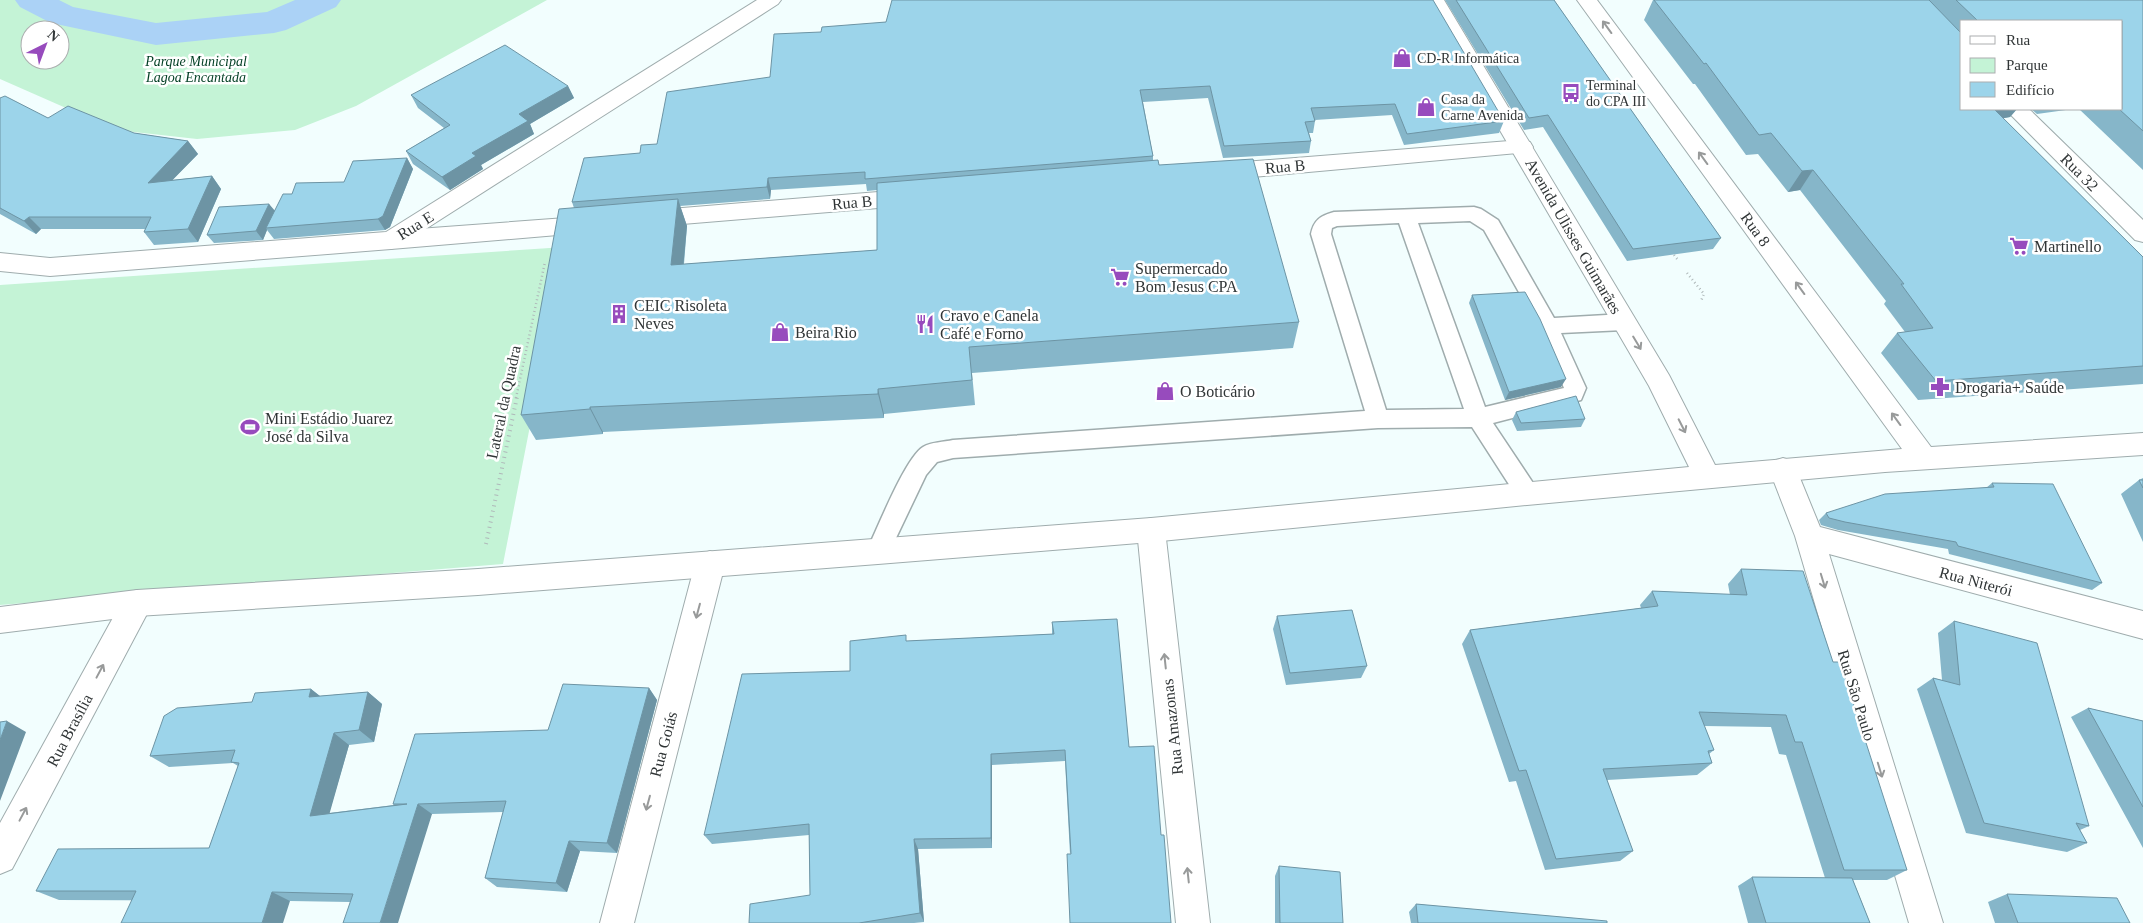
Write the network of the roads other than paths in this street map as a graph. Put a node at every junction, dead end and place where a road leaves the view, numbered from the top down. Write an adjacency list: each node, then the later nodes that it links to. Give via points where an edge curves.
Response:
1 (770, 0): 2 (street); 11 (street, Rua E)
2 (782, 0)
3 (1434, 0): 6 (street, Avenida Ulisses Guimarães)
4 (1587, 0): 18 (street, Rua 8, one-way to 4)
5 (2017, 110): 10 (street, Rua 32)
6 (1522, 147): 7 (street, Rua B); 13 (street, Avenida Ulisses Guimarães)
7 (1195, 174)
8 (938, 195): 11 (street, Rua B)
9 (1406, 216): 14 (lane, via 1474,214 1491,225); 15 (lane); 16 (lane, via 1334,219 1323,224 1321,234)
10 (2143, 234)
11 (392, 240): 12 (street, Rua E, via 50,267)
12 (0, 262)
13 (1624, 322): 14 (lane); 20 (street, Avenida Ulisses Guimarães, one-way to 20, via 1660,382)
14 (1548, 326): 15 (lane, via 1575,388 1573,394)
15 (1478, 418): 16 (lane); 21 (lane)
16 (1378, 419): 24 (lane, via 954,449 930,454 917,469)
17 (2143, 444): 18 (street)
18 (1925, 459): 19 (street)
19 (1783, 470): 20 (street); 23 (street, Rua São Paulo)
20 (1707, 476): 21 (street)
21 (1527, 493): 22 (street)
22 (1151, 530): 24 (street); 31 (street, Rua Amazonas, one-way to 22)
23 (1809, 536): 28 (street, Rua Niterói); 32 (street, Rua São Paulo, one-way to 32)
24 (878, 552): 25 (street)
25 (710, 564): 26 (street); 30 (street, Rua Goiás, one-way to 30)
26 (137, 603): 27 (street); 29 (street, Rua Brasília, one-way to 26)
27 (0, 620)
28 (2143, 625)
29 (0, 857)
30 (617, 923)
31 (1193, 923)
32 (1926, 923)

